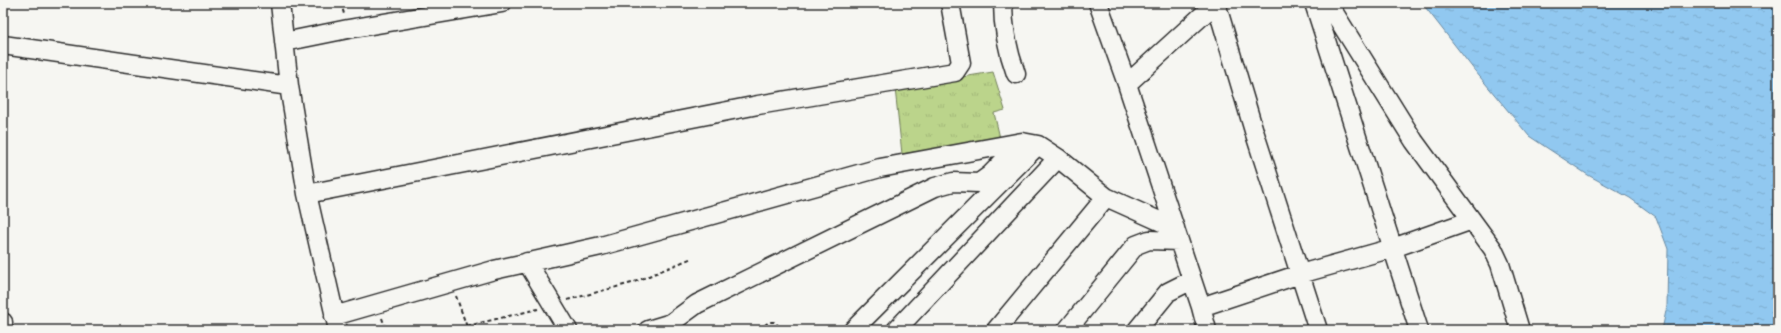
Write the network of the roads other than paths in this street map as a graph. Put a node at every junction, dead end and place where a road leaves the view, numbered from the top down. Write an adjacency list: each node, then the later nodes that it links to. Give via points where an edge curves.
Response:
1 (280, 3): 9 (street)
2 (502, 3): 9 (street)
3 (950, 3): 16 (street, via 961,63 955,72 758,105)
4 (1003, 3): 11 (street, via 1009,52)
5 (1098, 3): 12 (street)
6 (1216, 3): 12 (street); 22 (street)
7 (1314, 3): 20 (street)
8 (1328, 3): 18 (street, via 1414,141)
9 (284, 42): 13 (street)
10 (3, 45): 13 (street)
11 (1016, 74)
12 (1128, 84): 19 (street)
13 (289, 86): 16 (street)
14 (1030, 144): 15 (street); 21 (street, via 880,168 602,246); 29 (street, via 979,183 953,182 935,187 697,304 671,323); 30 (street)
15 (1058, 158): 17 (street); 31 (street)
16 (307, 194): 26 (street)
17 (1106, 197): 19 (street); 32 (street)
18 (1472, 220): 20 (street); 39 (street, via 1493,249 1500,264)
19 (1177, 235): 23 (street); 33 (street, via 1136,244)
20 (1393, 248): 22 (street); 38 (street)
21 (527, 262): 26 (street, via 451,282); 28 (street)
22 (1300, 274): 24 (street); 37 (street)
23 (1194, 285): 24 (street); 34 (street, via 1168,292); 35 (street, via 1175,298)
24 (1201, 307): 36 (street)
25 (3, 322): 27 (street)
26 (336, 323)
27 (3, 330)
28 (568, 330)
29 (648, 330)
30 (853, 330)
31 (896, 330)
32 (996, 330)
33 (1067, 330)
34 (1137, 330)
35 (1150, 330)
36 (1207, 330)
37 (1318, 330)
38 (1419, 330)
39 (1520, 330)

